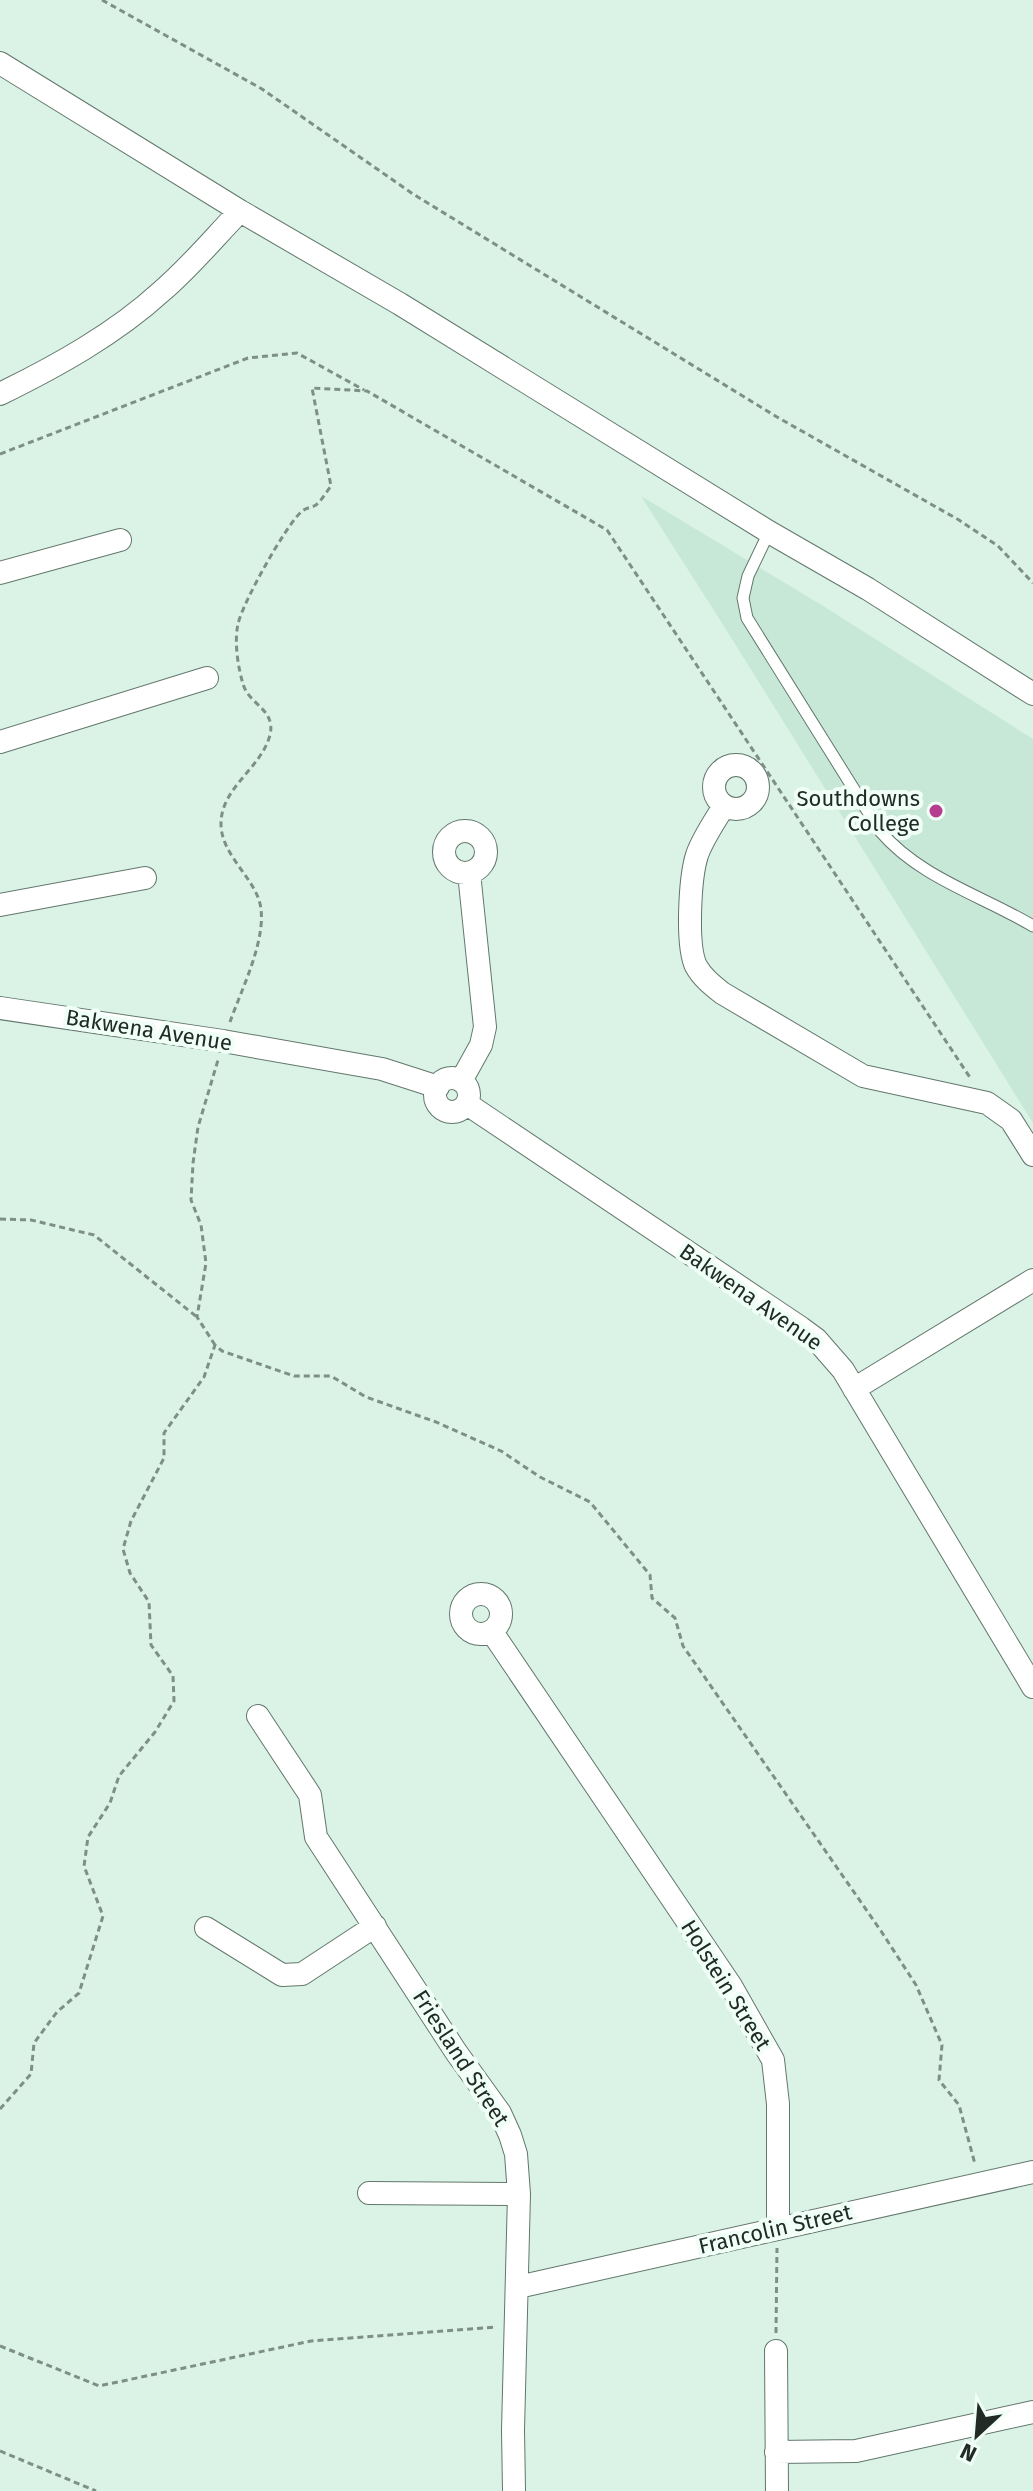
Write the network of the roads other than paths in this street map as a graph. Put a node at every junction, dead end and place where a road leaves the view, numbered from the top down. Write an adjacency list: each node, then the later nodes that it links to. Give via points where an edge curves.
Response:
1 (0, 63): 2 (street)
2 (240, 211): 3 (street, via 162,291 105,335); 4 (street)
3 (0, 394)
4 (769, 532): 8 (street); 14 (lane, via 748,576 743,598 747,618 872,821 914,863)
5 (120, 540): 6 (street)
6 (0, 573)
7 (207, 678): 9 (street)
8 (1033, 694)
9 (0, 742)
10 (724, 806): 19 (street, via 694,870 690,939 704,978 863,1076 987,1103 1011,1120)
11 (469, 873): 16 (street, via 485,1027)
12 (145, 878): 13 (street)
13 (0, 905)
14 (1033, 926)
15 (0, 1008): 17 (street, Bakwena Avenue, via 382,1069)
16 (461, 1081): 17 (street, via 449,1079); 18 (street, via 468,1091)
17 (438, 1087): 18 (street, via 442,1109 458,1111)
18 (467, 1104): 21 (street, Bakwena Avenue, via 801,1328 828,1352)
19 (1033, 1155)
20 (1033, 1280): 21 (street)
21 (854, 1389): 23 (street, Bakwena Avenue)
22 (492, 1632): 30 (street, Holstein Street, via 731,1986 773,2060)
23 (1033, 1687)
24 (258, 1716): 25 (street, Friesland Street, via 310,1795 316,1837)
25 (375, 1926): 26 (street, via 302,1974 287,1976); 29 (street, Friesland Street, via 500,2113 516,2154)
26 (206, 1928)
27 (1033, 2172): 30 (street, Francolin Street)
28 (369, 2193): 29 (street)
29 (519, 2194): 31 (street, Friesland Street)
30 (778, 2228): 31 (street, Francolin Street)
31 (518, 2287): 35 (street, Friesland Street)
32 (776, 2351): 34 (street)
33 (1033, 2412): 34 (street, via 856,2451)
34 (776, 2452): 36 (street)
35 (514, 2491)
36 (777, 2491)

